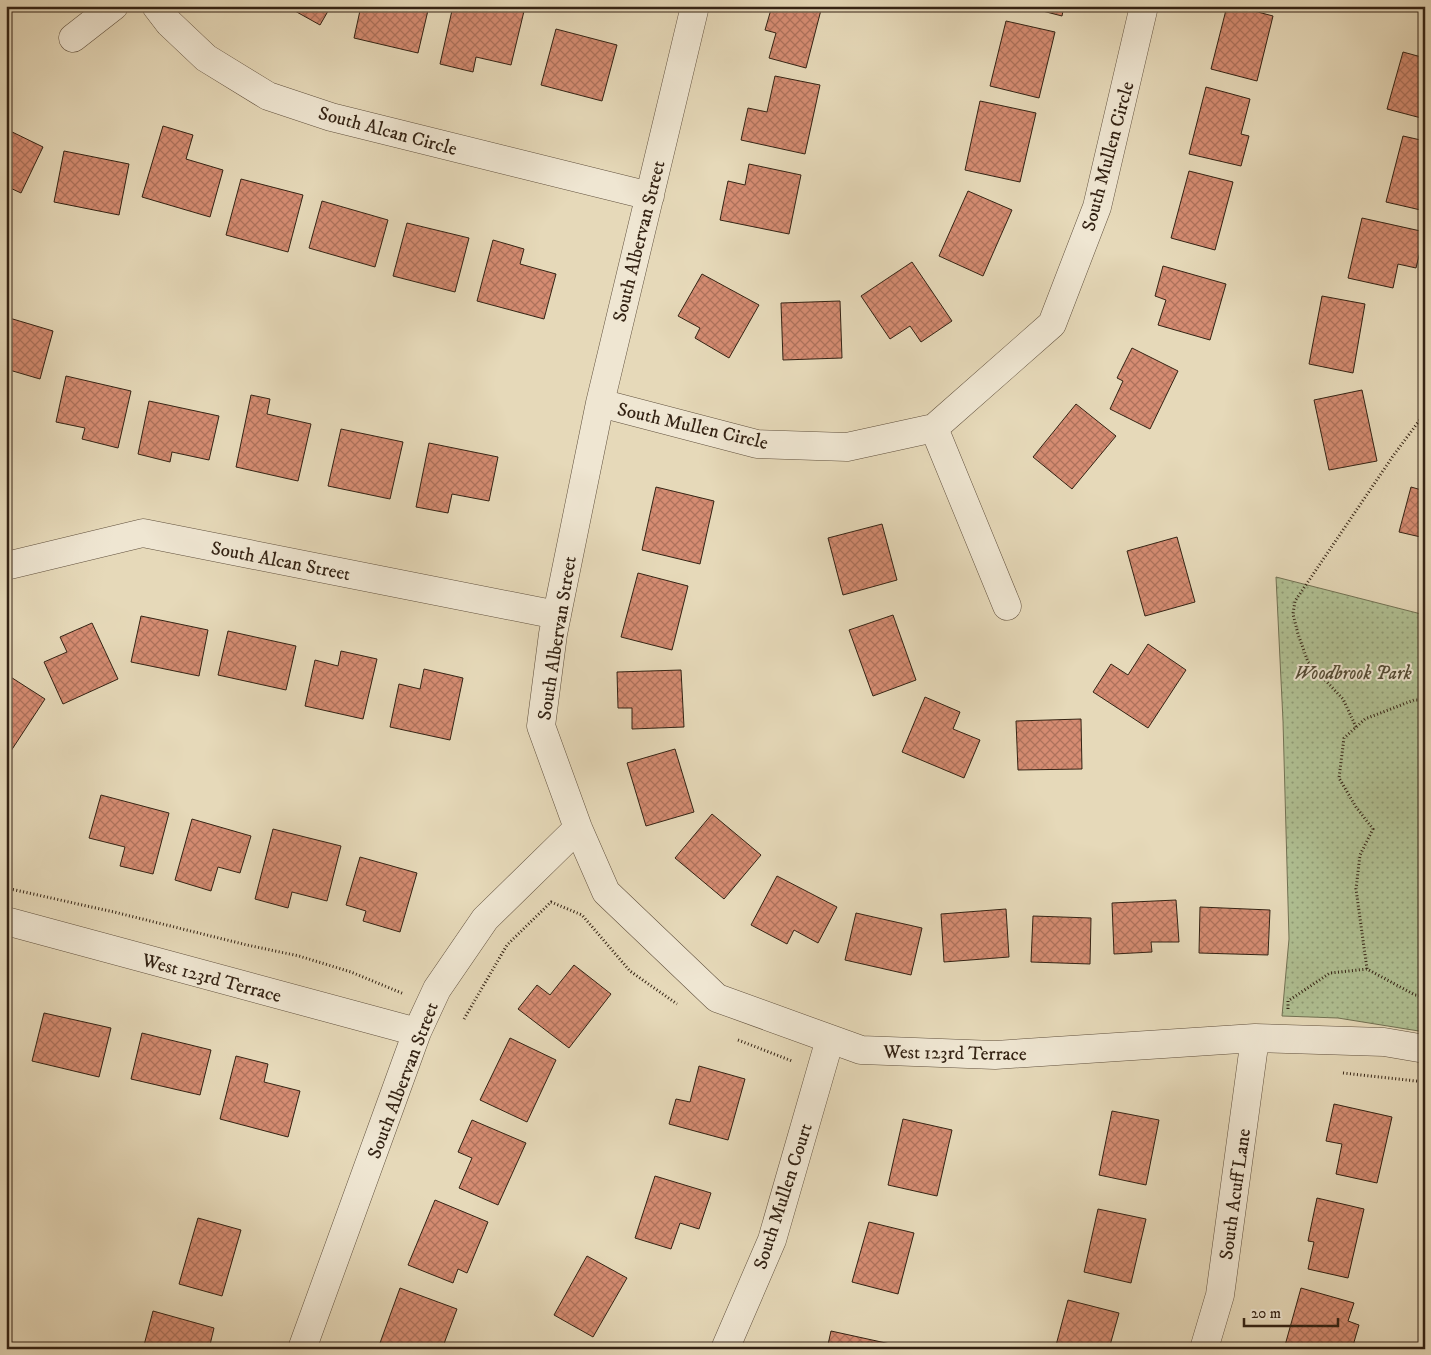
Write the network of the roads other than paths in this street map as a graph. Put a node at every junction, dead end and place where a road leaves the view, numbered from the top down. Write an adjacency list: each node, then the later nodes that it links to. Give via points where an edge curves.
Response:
1 (114, 6): 5 (street)
2 (156, 6): 6 (street, South Alcan Circle, via 206,58 268,96 331,117)
3 (695, 6): 6 (street, South Albervan Street)
4 (1144, 6): 8 (street, South Mullen Circle, via 1097,207 1052,324)
5 (74, 38)
6 (650, 196): 7 (street, South Albervan Street)
7 (600, 402): 8 (street, South Mullen Circle, via 758,444 847,447); 11 (street, South Albervan Street)
8 (934, 428): 10 (street)
9 (6, 566): 11 (street, South Alcan Street, via 143,533)
10 (1007, 606)
11 (557, 615): 12 (street, South Albervan Street, via 541,726)
12 (578, 828): 14 (street, South Albervan Street, via 485,920 437,989); 16 (street, West 123rd Terrace, via 606,892 717,998)
13 (6, 921): 14 (street, West 123rd Terrace)
14 (417, 1032): 18 (street, South Albervan Street)
15 (1255, 1038): 16 (street, West 123rd Terrace, via 995,1055 861,1050); 17 (street, West 123rd Terrace, via 1384,1042); 20 (street, South Acuff Lane, via 1220,1295)
16 (830, 1039): 19 (street, South Mullen Court, via 772,1240)
17 (1425, 1049)
18 (302, 1349)
19 (725, 1349)
20 (1204, 1349)

